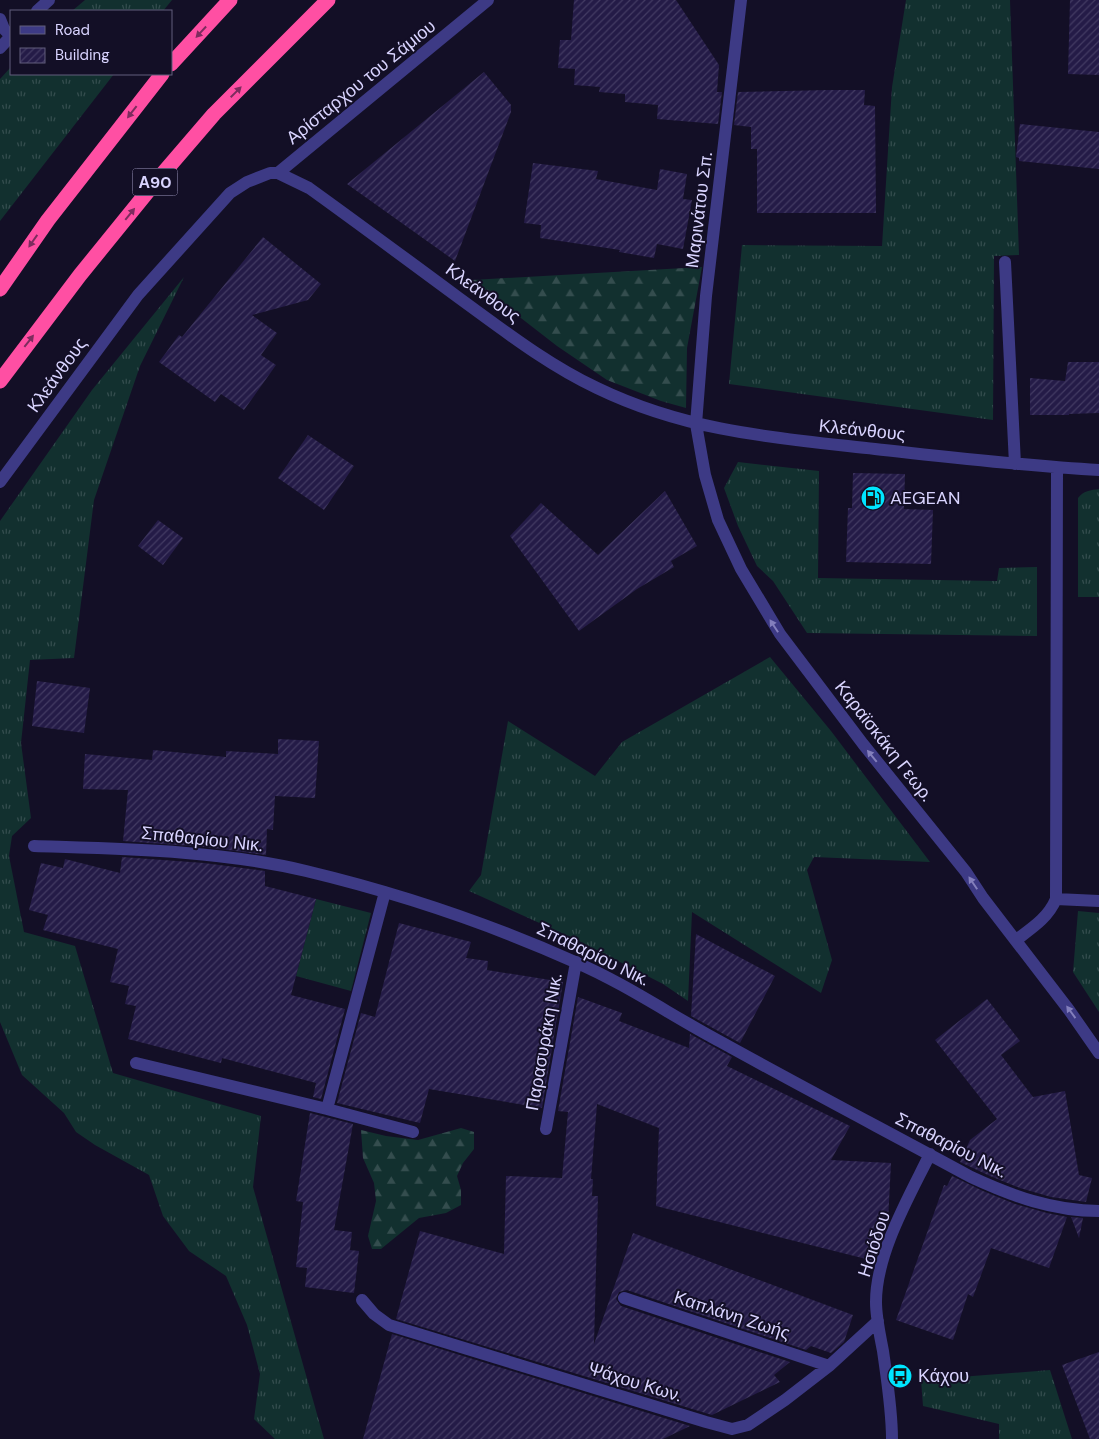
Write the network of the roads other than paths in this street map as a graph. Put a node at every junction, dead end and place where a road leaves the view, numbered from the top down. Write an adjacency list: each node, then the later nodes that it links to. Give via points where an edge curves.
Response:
1 (49, 0): 6 (street)
2 (230, 0): 11 (highway, one-way to 11)
3 (328, 0): 16 (highway, Α90, one-way to 3, via 80,275 214,114)
4 (488, 0): 13 (street, Αρίσταρχου του Σάμιου)
5 (741, 0): 17 (street, Μαρινάτου Σπ., via 706,296)
6 (38, 10)
7 (0, 19): 8 (street)
8 (10, 35)
9 (10, 37): 10 (street)
10 (0, 48)
11 (172, 63)
12 (161, 75): 15 (highway, one-way to 15, via 48,220)
13 (278, 173): 17 (street, Κλεάνθους, via 309,188 556,365 632,404); 21 (street, Κλεάνθους, via 261,175 230,193 138,294)
14 (1006, 262): 18 (street)
15 (0, 289)
16 (0, 381)
17 (696, 424): 18 (street, Κλεάνθους, via 789,440); 26 (street, Καραϊσκάκη Γεωρ., one-way to 17, via 768,617 718,520 705,475)
18 (1015, 464): 19 (street, Κλεάνθους)
19 (1056, 468): 20 (street, Κλεάνθους); 24 (street)
20 (1099, 470)
21 (0, 482)
22 (34, 846): 23 (street, Σπαθαρίου Νικ., via 227,857 304,871)
23 (385, 892): 27 (street, Σπαθαρίου Νικ., via 438,908); 30 (street)
24 (1056, 899): 25 (street); 26 (street, via 1052,910)
25 (1099, 901)
26 (1016, 940): 28 (street, Καραϊσκάκη Γεωρ., one-way to 26)
27 (576, 962): 31 (street, Παρασυράκη Νικ.); 33 (street, Σπαθαρίου Νικ.)
28 (1099, 1052)
29 (136, 1063): 30 (street)
30 (327, 1110): 32 (street)
31 (546, 1129)
32 (413, 1132)
33 (930, 1154): 34 (street, Σπαθαρίου Νικ., via 978,1180 1028,1201 1052,1207); 37 (street, Ησιόδου, via 888,1246 877,1288)
34 (1099, 1211)
35 (624, 1298): 38 (street, Καπλάνη Ζωής)
36 (362, 1300): 39 (street, Ψάχου Κων., via 389,1325)
37 (878, 1321): 38 (street, Ψάχου Κων.); 40 (street, Ησιόδου, via 888,1383)
38 (829, 1366): 39 (street, Ψάχου Κων.)
39 (743, 1433)
40 (892, 1439)

